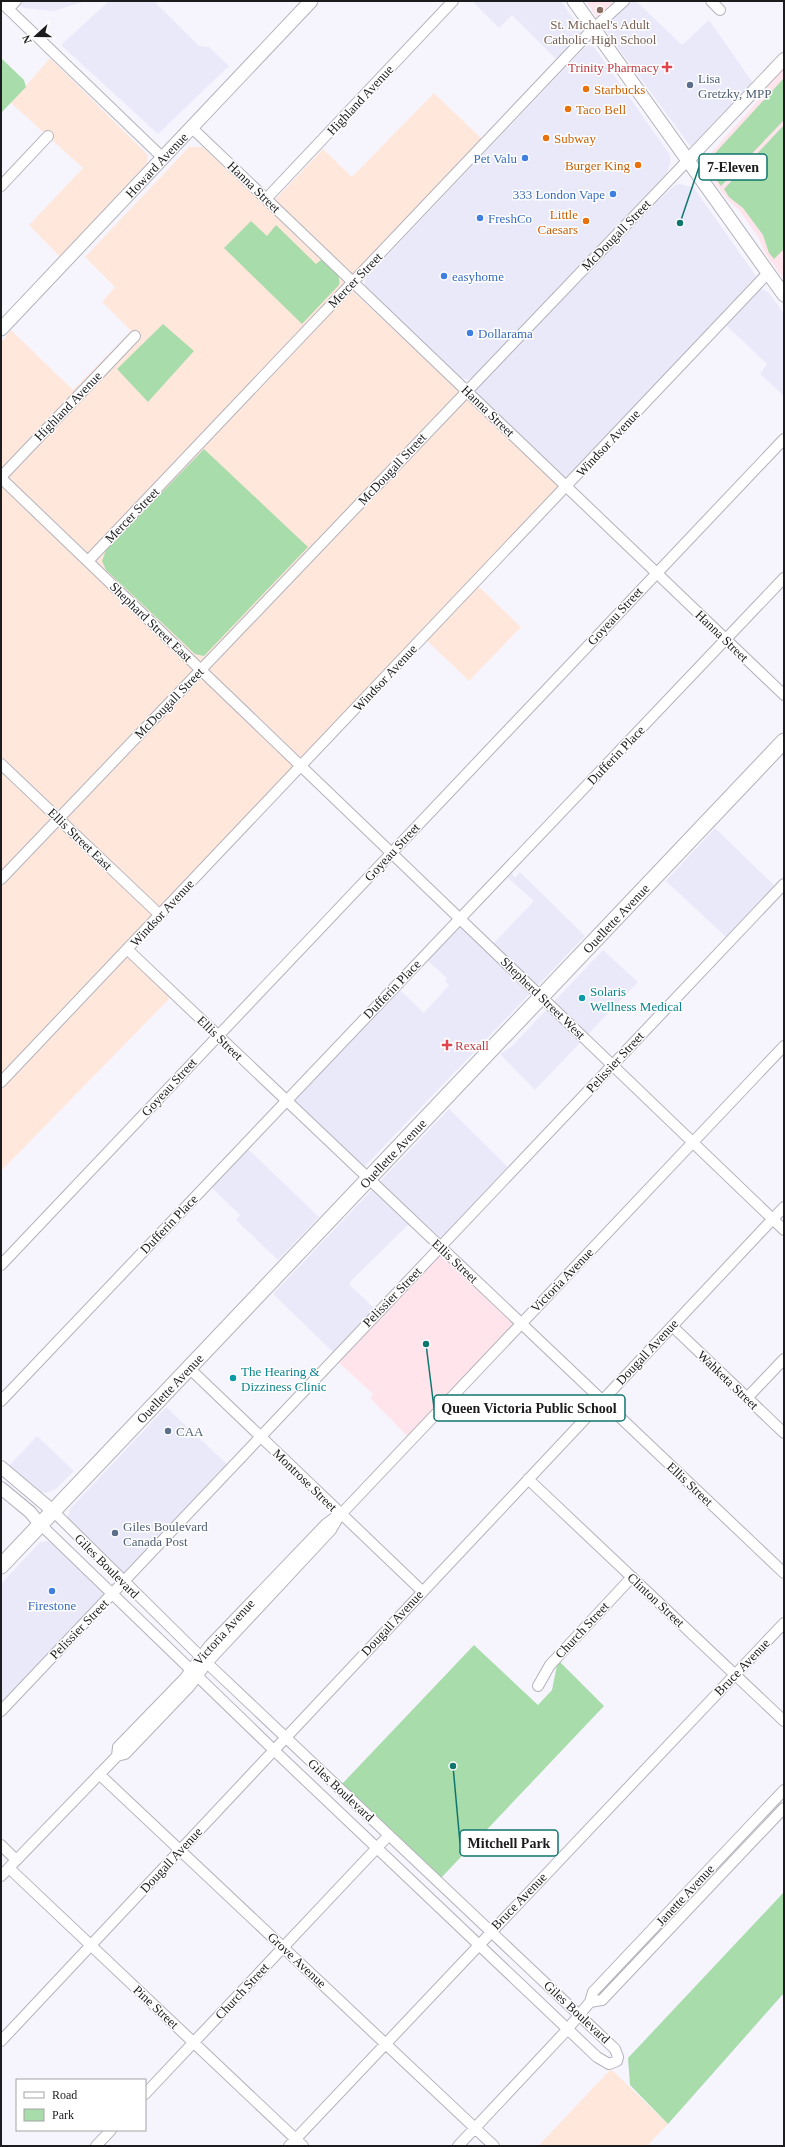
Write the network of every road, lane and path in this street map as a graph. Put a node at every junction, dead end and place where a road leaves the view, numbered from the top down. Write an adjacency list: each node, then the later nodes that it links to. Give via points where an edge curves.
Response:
1 (16, 1): 8 (street)
2 (312, 1): 12 (main road, Howard Avenue)
3 (453, 1): 17 (street, Highland Avenue)
4 (574, 1): 10 (main road)
5 (624, 1): 10 (street, Mercer Street)
6 (710, 1): 9 (street)
7 (1, 2): 8 (street)
8 (8, 9): 14 (street)
9 (720, 10)
10 (593, 29): 15 (main road); 19 (street, Mercer Street)
11 (784, 59): 15 (street, McDougall Street)
12 (192, 128): 14 (main road, Howard Avenue); 17 (street, Hanna Street)
13 (48, 136): 16 (street)
14 (163, 158): 21 (main road, Howard Avenue)
15 (688, 160): 18 (main road); 23 (street, McDougall Street)
16 (1, 186)
17 (266, 199): 19 (street, Hanna Street)
18 (768, 273): 20 (main road); 26 (street, Windsor Avenue)
19 (353, 282): 23 (street, Hanna Street); 27 (street, Mercer Street)
20 (784, 295)
21 (1, 329)
22 (136, 336): 25 (street, Highland Avenue)
23 (466, 391): 26 (street, Hanna Street); 31 (street, McDougall Street)
24 (784, 439): 28 (street, Goyeau Street)
25 (1, 478): 27 (street, Shephard Street East)
26 (566, 486): 28 (street, Hanna Street); 35 (street, Windsor Avenue)
27 (88, 561): 31 (street, Shephard Street East)
28 (656, 573): 30 (street, Hanna Street); 37 (street, Goyeau Street)
29 (784, 578): 30 (street, Dufferin Place)
30 (726, 639): 32 (street, Hanna Street); 41 (street, Dufferin Place)
31 (201, 670): 35 (street, Shephard Street East); 36 (street, McDougall Street)
32 (784, 695)
33 (784, 741): 43 (main road, Ouellette Avenue)
34 (1, 764): 36 (street, Ellis Street East)
35 (302, 765): 37 (street, Shepherd Street West); 40 (street, Windsor Avenue)
36 (59, 819): 38 (street, McDougall Street); 40 (street, Ellis Street East)
37 (392, 852): 41 (street, Shepherd Street West); 44 (street, Goyeau Street)
38 (1, 879)
39 (784, 884): 46 (street, Pelissier Street)
40 (160, 915): 42 (street, Windsor Avenue)
41 (460, 918): 43 (street, Shepherd Street West); 48 (street, Dufferin Place)
42 (127, 949): 44 (street, Ellis Street); 47 (street, Windsor Avenue)
43 (542, 997): 46 (street, Shepherd Street West); 50 (main road, Ouellette Avenue)
44 (218, 1036): 48 (street, Ellis Street); 55 (street, Goyeau Street)
45 (784, 1046): 49 (street, Victoria Avenue)
46 (613, 1065): 49 (street, Shepherd Street West); 54 (street, Pelissier Street)
47 (1, 1082)
48 (286, 1101): 50 (street, Ellis Street); 62 (street, Dufferin Place)
49 (692, 1142): 52 (street, Shepherd Street West); 56 (street, Victoria Avenue)
50 (368, 1179): 54 (street, Ellis Street); 59 (main road, Ouellette Avenue)
51 (784, 1207): 52 (street, Dougall Avenue)
52 (773, 1219): 53 (street, Shepherd Street West); 57 (street, Dougall Avenue)
53 (784, 1230)
54 (440, 1247): 56 (street, Ellis Street); 64 (street, Pelissier Street)
55 (1, 1265)
56 (521, 1324): 61 (street, Ellis Street); 69 (street, Victoria Avenue)
57 (672, 1326): 60 (street, Wahketa Street); 61 (street, Dougall Avenue)
58 (784, 1359): 60 (street)
59 (189, 1368): 64 (street, Montrose Street); 68 (main road, Ouellette Avenue)
60 (747, 1398): 63 (street, Wahketa Street)
61 (602, 1400): 66 (street, Dougall Avenue); 72 (street, Ellis Street)
62 (1, 1401)
63 (784, 1433)
64 (260, 1437): 69 (street, Montrose Street); 74 (street, Pelissier Street)
65 (1, 1467): 68 (street, Giles Boulevard)
66 (528, 1479): 73 (street, Clinton Street); 75 (street, Dougall Avenue)
67 (1, 1488): 70 (street, Giles Boulevard, via 30,1512)
68 (52, 1511): 70 (main road, Ouellette Avenue); 74 (street, Giles Boulevard)
69 (340, 1514): 75 (street, Montrose Street); 78 (street, Victoria Avenue, via 331,1530)
70 (40, 1524): 71 (main road, Ouellette Avenue); 76 (street, Giles Boulevard)
71 (1, 1566)
72 (784, 1573)
73 (632, 1577): 80 (street, Clinton Street); 81 (street, Church Street, via 550,1665)
74 (123, 1582): 76 (street, Pelissier Street); 78 (street, Giles Boulevard)
75 (422, 1591): 84 (street, Dougall Avenue)
76 (112, 1594): 79 (street, Giles Boulevard); 82 (street, Pelissier Street)
77 (784, 1623): 80 (street, Bruce Avenue)
78 (203, 1660): 79 (street, Victoria Avenue); 84 (street, Giles Boulevard)
79 (194, 1673): 85 (street, Giles Boulevard); 86 (street, Victoria Avenue, via 125,1754 117,1756)
80 (735, 1675): 83 (street, Clinton Street); 96 (street, Bruce Avenue)
81 (538, 1686)
82 (1, 1711)
83 (784, 1722)
84 (284, 1737): 85 (street, Dougall Avenue); 89 (street, Giles Boulevard)
85 (274, 1750): 91 (street, Giles Boulevard); 92 (street, Dougall Avenue)
86 (99, 1774): 92 (street, Grove Avenue); 93 (street, Victoria Avenue)
87 (784, 1790): 100 (street, Janette Avenue, via 593,1992)
88 (784, 1808): 100 (street, Janette Avenue, via 602,2000)
89 (389, 1835): 91 (street, Church Street); 96 (street, Giles Boulevard)
90 (1, 1845): 93 (street)
91 (377, 1848): 97 (street, Giles Boulevard); 99 (street, Church Street)
92 (180, 1850): 98 (street, Dougall Avenue); 99 (street, Grove Avenue)
93 (16, 1860): 94 (street, Victoria Avenue)
94 (9, 1868): 95 (street, Victoria Avenue); 98 (street, Pine Street)
95 (1, 1876)
96 (491, 1931): 97 (street, Bruce Avenue); 101 (street, Giles Boulevard)
97 (479, 1944): 102 (street, Giles Boulevard); 105 (street, Bruce Avenue)
98 (90, 1945): 103 (street, Dougall Avenue); 104 (street, Pine Street)
99 (283, 1947): 104 (street, Church Street); 105 (street, Grove Avenue)
100 (590, 2002): 101 (street, Janette Avenue)
101 (579, 2015): 102 (street, Janette Avenue); 102 (street, Giles Boulevard, via 615,2049 617,2061 609,2064 603,2062)
102 (568, 2029): 107 (street, Janette Avenue)
103 (1, 2041)
104 (193, 2043): 106 (street, Church Street); 109 (street, Pine Street)
105 (385, 2043): 107 (street, Grove Avenue); 109 (street, Bruce Avenue)
106 (146, 2093)
107 (475, 2128): 111 (street, Janette Avenue); 112 (street, Grove Avenue)
108 (110, 2131): 110 (street)
109 (296, 2144)
110 (96, 2146)
111 (458, 2146)
112 (494, 2146)

